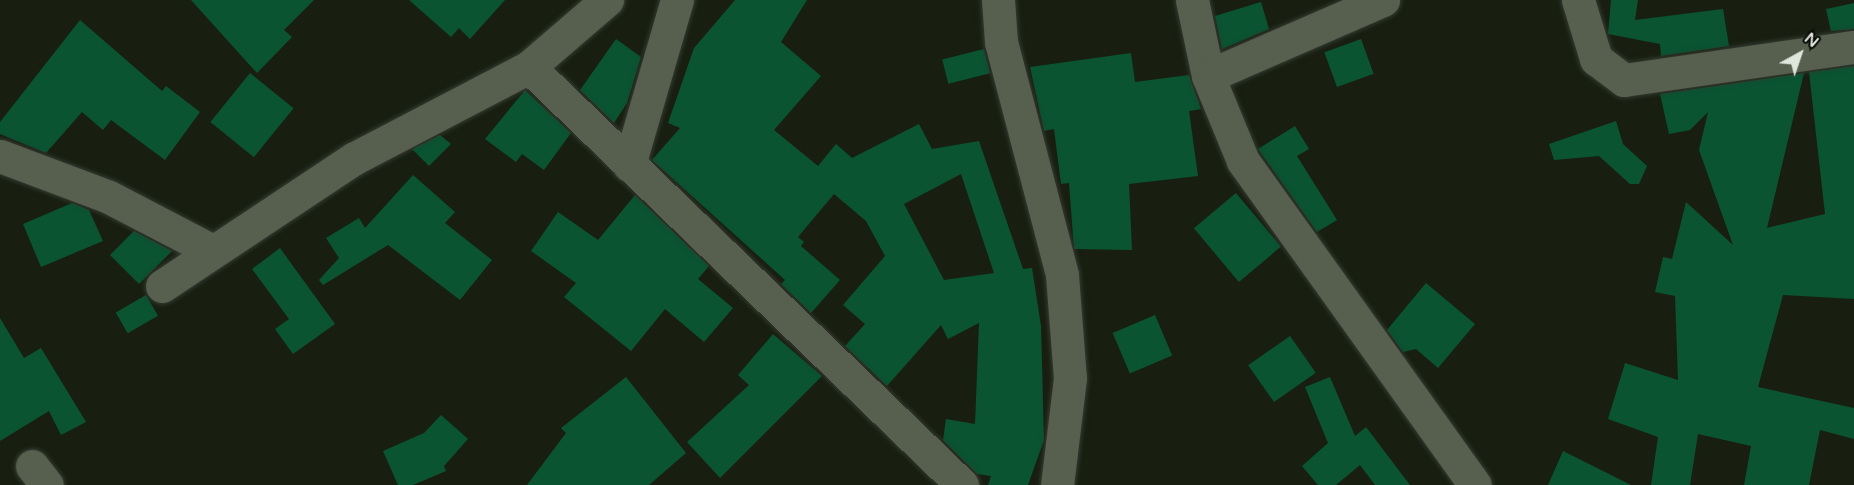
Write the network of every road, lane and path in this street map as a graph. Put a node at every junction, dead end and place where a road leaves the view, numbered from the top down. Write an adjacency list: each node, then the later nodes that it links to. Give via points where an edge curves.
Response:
1 (607, 0): 8 (street)
2 (677, 0): 11 (street)
3 (998, 0): 15 (street, via 1001,42 1062,275 1070,378)
4 (1192, 0): 9 (street)
5 (1383, 0): 9 (street)
6 (1578, 0): 7 (street, via 1596,59 1624,80)
7 (1854, 47)
8 (529, 67): 11 (street); 12 (street, via 355,158)
9 (1208, 76): 16 (street, via 1243,161)
10 (0, 156): 12 (street, via 109,198)
11 (628, 165): 14 (street)
12 (211, 250): 13 (street)
13 (162, 286)
14 (962, 485)
15 (1057, 485)
16 (1474, 485)

